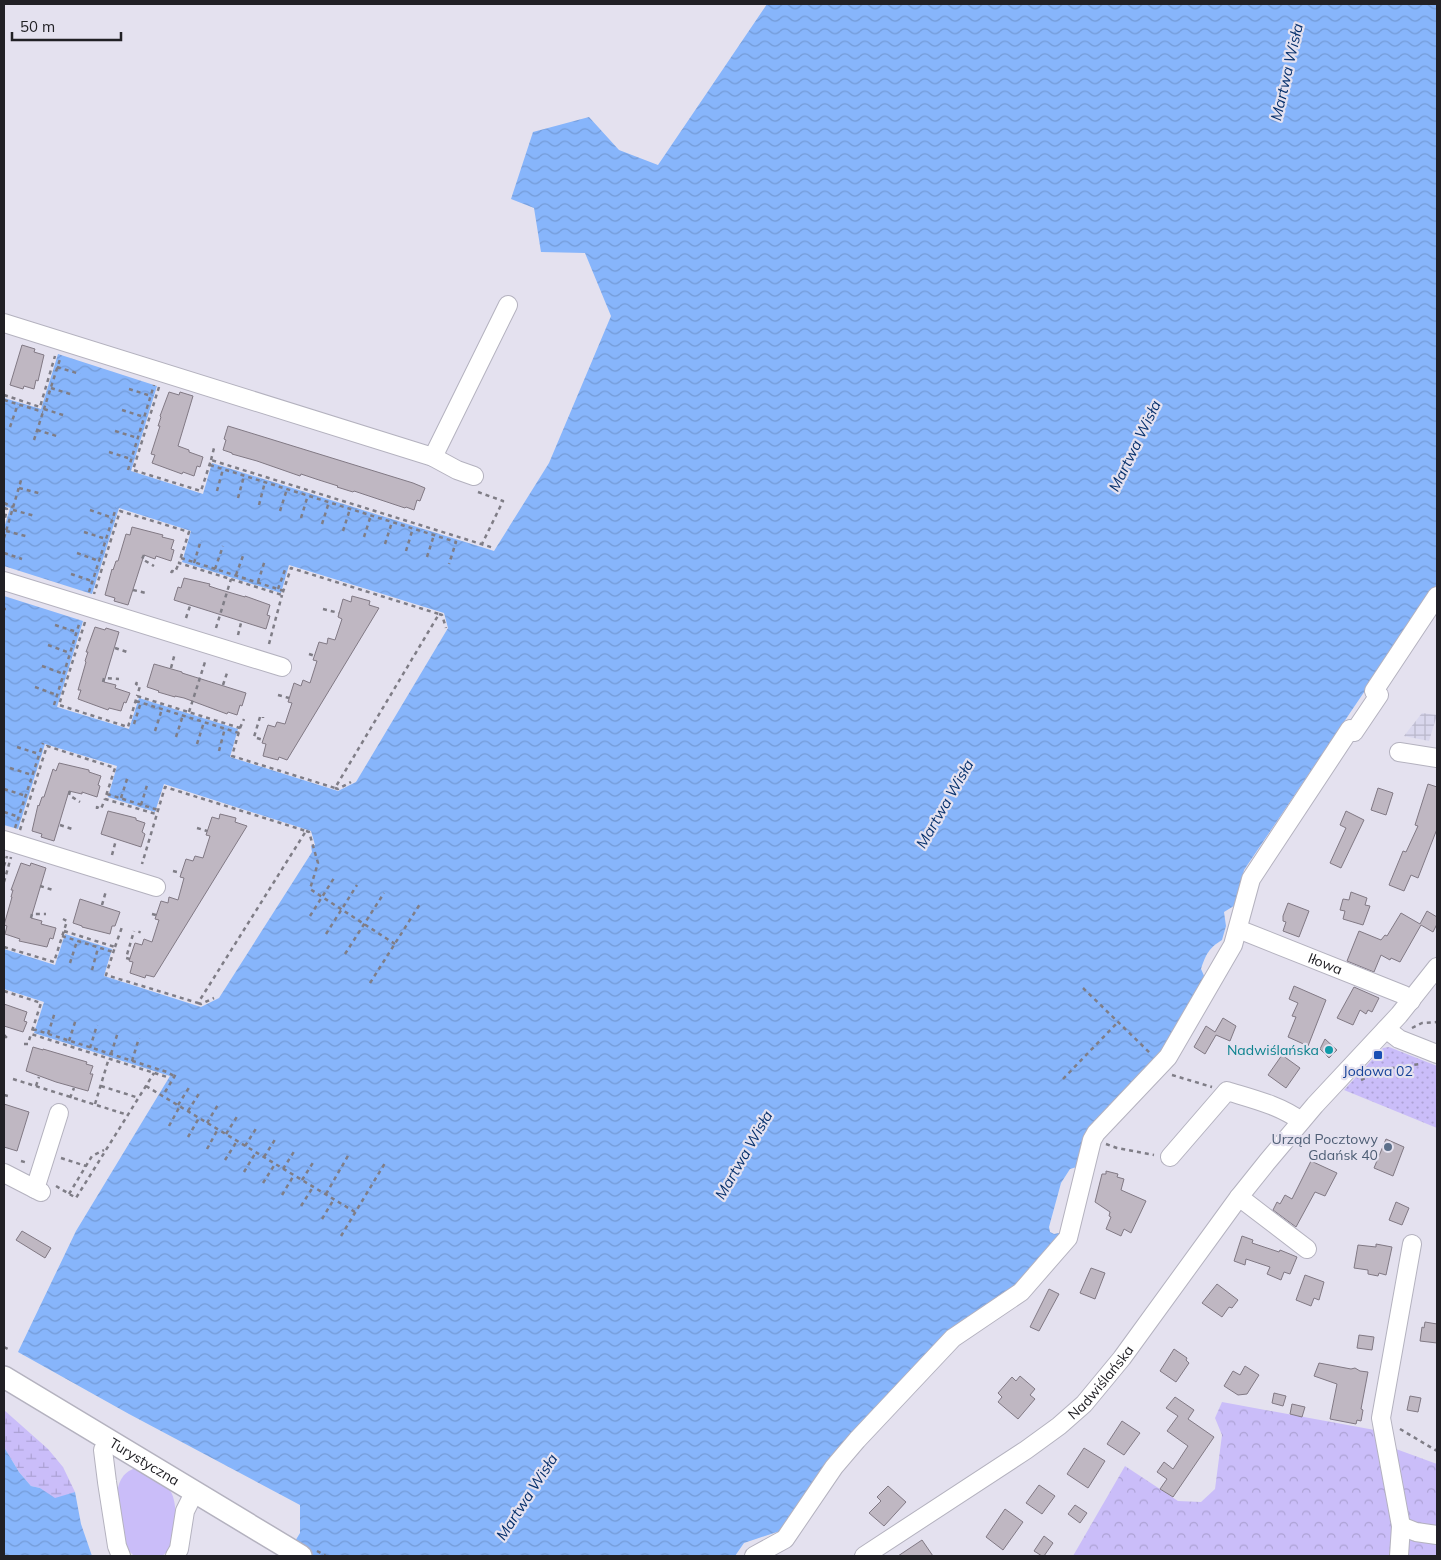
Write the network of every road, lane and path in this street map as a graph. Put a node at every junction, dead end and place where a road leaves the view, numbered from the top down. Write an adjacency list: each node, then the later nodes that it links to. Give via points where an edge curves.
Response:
1 (508, 305): 28 (street)
2 (4, 323): 28 (street)
3 (61, 355): 4 (path)
4 (58, 366): 6 (path); 8 (path)
5 (52, 368): 12 (path, via 40,407)
6 (80, 374)
7 (154, 385): 11 (path)
8 (50, 388): 10 (path); 17 (path)
9 (129, 389): 11 (path)
10 (73, 395)
11 (151, 395): 19 (path)
12 (4, 396)
13 (156, 396): 31 (path, via 133,470 202,491)
14 (4, 400): 15 (path)
15 (18, 404): 17 (path); 20 (path)
16 (122, 410): 19 (path)
17 (44, 411): 18 (path); 21 (path)
18 (66, 416)
19 (144, 417): 24 (path)
20 (10, 427)
21 (37, 430): 23 (path); 25 (path)
22 (115, 431): 24 (path)
23 (60, 437)
24 (138, 438): 29 (path)
25 (34, 440)
26 (212, 445): 30 (path)
27 (109, 452): 29 (path)
28 (433, 457): 37 (street)
29 (131, 460): 33 (path)
30 (212, 460): 31 (path); 71 (path)
31 (211, 465): 32 (path)
32 (222, 469): 34 (path); 40 (path)
33 (128, 470)
34 (244, 476): 36 (path); 43 (path)
35 (22, 477): 38 (path)
36 (265, 482): 39 (path); 46 (path)
37 (474, 483): 71 (path, via 503,500)
38 (19, 488): 41 (path); 48 (path)
39 (287, 489): 42 (path); 52 (path)
40 (217, 492)
41 (42, 494)
42 (308, 495): 44 (path); 56 (path)
43 (238, 498)
44 (329, 502): 50 (path); 59 (path)
45 (4, 503): 48 (path)
46 (259, 504)
47 (4, 508): 57 (path, via 7,509)
48 (13, 508): 54 (path); 61 (path)
49 (116, 508): 55 (path)
50 (350, 509): 53 (path); 62 (path)
51 (90, 510): 55 (path)
52 (280, 511)
53 (371, 515): 58 (path); 66 (path)
54 (35, 516)
55 (113, 518): 68 (path)
56 (301, 518)
57 (4, 522)
58 (392, 522): 60 (path); 70 (path)
59 (322, 524)
60 (413, 528): 64 (path); 74 (path)
61 (6, 531): 65 (path); 67 (path)
62 (343, 531)
63 (84, 532): 68 (path)
64 (434, 535): 79 (path); 86 (path, via 456,542)
65 (29, 537)
66 (364, 537)
67 (4, 538)
68 (106, 539): 83 (path)
69 (201, 540): 84 (path)
70 (385, 544)
71 (482, 544): 73 (path)
72 (222, 546): 89 (path)
73 (494, 548)
74 (406, 551)
75 (4, 553): 80 (path)
76 (77, 553): 83 (path)
77 (244, 553): 92 (path)
78 (144, 555): 87 (path, via 142,559)
79 (427, 557)
80 (22, 559)
81 (182, 559): 84 (path); 85 (path); 95 (path, via 189,532 120,511)
82 (265, 560): 97 (path)
83 (99, 561): 96 (path)
84 (193, 562): 89 (path)
85 (179, 563): 90 (path); 93 (path)
86 (449, 564)
87 (154, 566)
88 (286, 567): 99 (path)
89 (215, 569): 92 (path)
90 (171, 573)
91 (71, 574): 96 (path)
92 (236, 576): 97 (path)
93 (231, 579): 102 (path); 112 (path)
94 (4, 581): 127 (street)
95 (98, 581)
96 (92, 582): 100 (path)
97 (258, 583): 99 (path)
98 (133, 590): 101 (path)
99 (281, 590): 102 (path); 107 (path, via 291,568)
100 (89, 593)
101 (146, 593)
102 (282, 595): 117 (path)
103 (1437, 596): 212 (street, via 1374,691 1379,695 1354,732 1350,729 1251,879)
104 (190, 606): 108 (path)
105 (323, 608): 106 (path)
106 (339, 613)
107 (439, 614): 113 (path); 167 (path)
108 (186, 618)
109 (80, 620): 114 (path)
110 (241, 622): 116 (path)
111 (55, 624): 114 (path)
112 (216, 628)
113 (446, 628)
114 (77, 631): 120 (path)
115 (82, 632): 140 (path, via 59,705 128,726)
116 (238, 635)
117 (268, 644)
118 (48, 645): 120 (path)
119 (115, 648): 121 (path)
120 (70, 652): 130 (path)
121 (127, 652)
122 (175, 653): 128 (path)
123 (310, 654): 124 (path)
124 (314, 656)
125 (205, 662): 143 (path)
126 (42, 666): 130 (path)
127 (282, 667)
128 (171, 668)
129 (228, 670): 134 (path)
130 (64, 674): 136 (path)
131 (119, 679): 132 (path, via 104,678)
132 (103, 682)
133 (137, 682): 138 (path, via 140,686)
134 (223, 685)
135 (35, 688): 136 (path)
136 (57, 694): 141 (path)
137 (278, 695): 139 (path)
138 (137, 696): 140 (path); 143 (path)
139 (289, 698)
140 (138, 701): 142 (path); 148 (path)
141 (54, 705)
142 (162, 708): 144 (path); 151 (path)
143 (190, 712): 149 (path)
144 (183, 715): 147 (path); 153 (path)
145 (262, 717): 154 (path, via 254,737)
146 (244, 719): 149 (path)
147 (204, 722): 150 (path); 156 (path)
148 (134, 724)
149 (240, 728): 152 (path)
150 (226, 729): 152 (path); 158 (path)
151 (155, 731)
152 (238, 732): 167 (path, via 232,756)
153 (176, 737)
154 (264, 740)
155 (43, 743): 160 (path)
156 (197, 744)
157 (17, 747): 160 (path)
158 (218, 751)
159 (1399, 752): 161 (street)
160 (39, 754): 163 (path)
161 (1437, 758)
162 (10, 768): 163 (path)
163 (32, 775): 171 (path)
164 (128, 776): 172 (path)
165 (148, 782): 175 (path)
166 (351, 782): 167 (path)
167 (336, 788)
168 (4, 789): 171 (path)
169 (70, 791): 174 (path, via 69,795)
170 (108, 794): 172 (path); 173 (path); 181 (path, via 115,768 46,746)
171 (26, 796): 180 (path)
172 (120, 798): 175 (path)
173 (105, 799): 176 (path); 179 (path)
174 (80, 802)
175 (141, 805): 177 (path)
176 (97, 809)
177 (157, 809): 179 (path); 186 (path, via 165,787)
178 (4, 812): 180 (path)
179 (156, 814): 190 (path)
180 (19, 818): 188 (path)
181 (24, 820)
182 (60, 825): 184 (path)
183 (197, 828): 185 (path)
184 (72, 829)
185 (207, 831)
186 (306, 831): 202 (path, via 318,863 310,889); 233 (path)
187 (116, 840): 189 (path)
188 (10, 845): 191 (path); 195 (path); 198 (street)
189 (112, 855)
190 (142, 864)
191 (4, 866)
192 (173, 871): 193 (path)
193 (182, 873)
194 (334, 878): 202 (path)
195 (4, 882)
196 (357, 885): 205 (path)
197 (40, 886): 199 (path)
198 (156, 887)
199 (53, 890)
200 (106, 891): 204 (path)
201 (384, 894): 210 (path)
202 (322, 897): 205 (path); 207 (path)
203 (420, 904): 218 (path)
204 (102, 905)
205 (342, 909): 210 (path); 215 (path)
206 (46, 914): 208 (path, via 32,914)
207 (310, 916)
208 (31, 918)
209 (64, 918): 213 (path, via 67,921)
210 (364, 924): 218 (path); 223 (path)
211 (122, 927): 220 (path)
212 (1238, 929): 232 (street, Iłowa, via 1404,995); 255 (street, via 1233,945)
213 (64, 931): 216 (path); 220 (path)
214 (134, 931): 224 (path, via 126,958)
215 (326, 934)
216 (63, 937): 217 (path); 219 (path, via 54,962)
217 (76, 940): 221 (path); 225 (path)
218 (395, 944): 228 (path)
219 (4, 947)
220 (115, 947): 222 (path)
221 (100, 948): 222 (path); 227 (path)
222 (112, 952): 233 (path, via 106,975)
223 (346, 954)
224 (130, 959)
225 (70, 963)
226 (1437, 967): 232 (street, Nadwiślańska)
227 (92, 970)
228 (370, 983)
229 (1083, 988): 236 (path)
230 (4, 991): 239 (path, via 41,1004)
231 (214, 998): 233 (path)
232 (1411, 1001): 240 (street, Nadwiślańska)
233 (198, 1004)
234 (55, 1012): 244 (path)
235 (76, 1019): 248 (path)
236 (1118, 1022): 255 (path); 260 (path)
237 (1437, 1022): 241 (path, via 1422,1023)
238 (97, 1025): 250 (path)
239 (34, 1030): 243 (path); 244 (path)
240 (1386, 1030): 253 (street); 280 (street, Nadwiślańska)
241 (1406, 1030)
242 (118, 1032): 251 (path)
243 (32, 1034): 249 (path, via 28,1044); 252 (path)
244 (46, 1034): 248 (path)
245 (4, 1035): 246 (path)
246 (8, 1038)
247 (140, 1038): 254 (path)
248 (69, 1041): 250 (path)
249 (24, 1044)
250 (90, 1048): 251 (path)
251 (111, 1054): 254 (path)
252 (109, 1058): 256 (path); 263 (path)
253 (1431, 1059): 261 (path, via 1386,1069)
254 (132, 1061): 267 (path, via 174,1075)
255 (1162, 1064): 266 (path, via 1171,1075); 288 (street)
256 (154, 1073): 258 (path); 264 (path)
257 (39, 1077): 262 (path)
258 (167, 1077)
259 (13, 1079): 262 (path)
260 (1062, 1079)
261 (1358, 1081)
262 (36, 1086): 272 (path)
263 (101, 1086): 271 (path); 272 (path)
264 (146, 1086): 271 (path); 274 (path)
265 (190, 1086): 274 (path)
266 (1227, 1091): 280 (street, via 1275,1106); 297 (street)
267 (165, 1092)
268 (200, 1092): 275 (path)
269 (4, 1095): 270 (path)
270 (8, 1096)
271 (139, 1098): 277 (path)
272 (95, 1104): 277 (path)
273 (219, 1104): 281 (path)
274 (179, 1106): 275 (path); 282 (path)
275 (188, 1111): 279 (path)
276 (59, 1112): 306 (street, via 38,1190)
277 (128, 1114): 292 (path)
278 (238, 1115): 285 (path)
279 (199, 1118): 281 (path); 286 (path)
280 (1301, 1121): 313 (street, Nadwiślańska)
281 (207, 1123): 284 (path)
282 (169, 1126)
283 (257, 1127): 290 (path)
284 (218, 1129): 285 (path); 291 (path)
285 (226, 1134): 289 (path)
286 (188, 1137)
287 (276, 1138): 296 (path)
288 (1093, 1138): 297 (path, via 1117,1148); 333 (street, via 1068,1238 1021,1292 954,1338 834,1467 785,1539)
289 (237, 1141): 290 (path); 299 (path)
290 (245, 1146): 294 (path)
291 (206, 1148)
292 (106, 1150): 303 (path, via 92,1156); 303 (path, via 76,1198 68,1193)
293 (295, 1150): 304 (path)
294 (256, 1152): 296 (path); 305 (path)
295 (349, 1154): 311 (path)
296 (264, 1157): 302 (path)
297 (1170, 1157)
298 (60, 1158): 303 (path)
299 (226, 1160)
300 (314, 1161): 308 (path)
301 (385, 1163): 316 (path)
302 (275, 1164): 304 (path); 309 (path)
303 (86, 1166)
304 (283, 1169): 307 (path)
305 (244, 1172)
306 (4, 1173)
307 (294, 1175): 308 (path); 312 (path)
308 (302, 1180): 310 (path)
309 (263, 1183)
310 (313, 1187): 311 (path); 315 (path)
311 (326, 1194): 314 (path)
312 (282, 1195)
313 (1239, 1197): 320 (street); 334 (street, Nadwiślańska, via 1122,1358 1084,1404 1026,1450)
314 (334, 1199): 316 (path); 317 (path)
315 (301, 1206)
316 (355, 1212): 318 (path)
317 (322, 1219)
318 (341, 1236)
319 (1412, 1244): 324 (street)
320 (1307, 1249)
321 (4, 1347): 322 (path)
322 (8, 1349)
323 (4, 1377): 325 (main road, Turystyczna)
324 (1381, 1418): 326 (path); 328 (street)
325 (109, 1440): 327 (main road, Turystyczna); 331 (street, via 103,1450 106,1482)
326 (1437, 1451)
327 (195, 1491): 330 (main road, Turystyczna); 332 (street, via 185,1511)
328 (1401, 1526): 329 (street); 335 (street)
329 (1437, 1535)
330 (292, 1551)
331 (121, 1556)
332 (175, 1556)
333 (754, 1556)
334 (864, 1556)
335 (1398, 1556)

